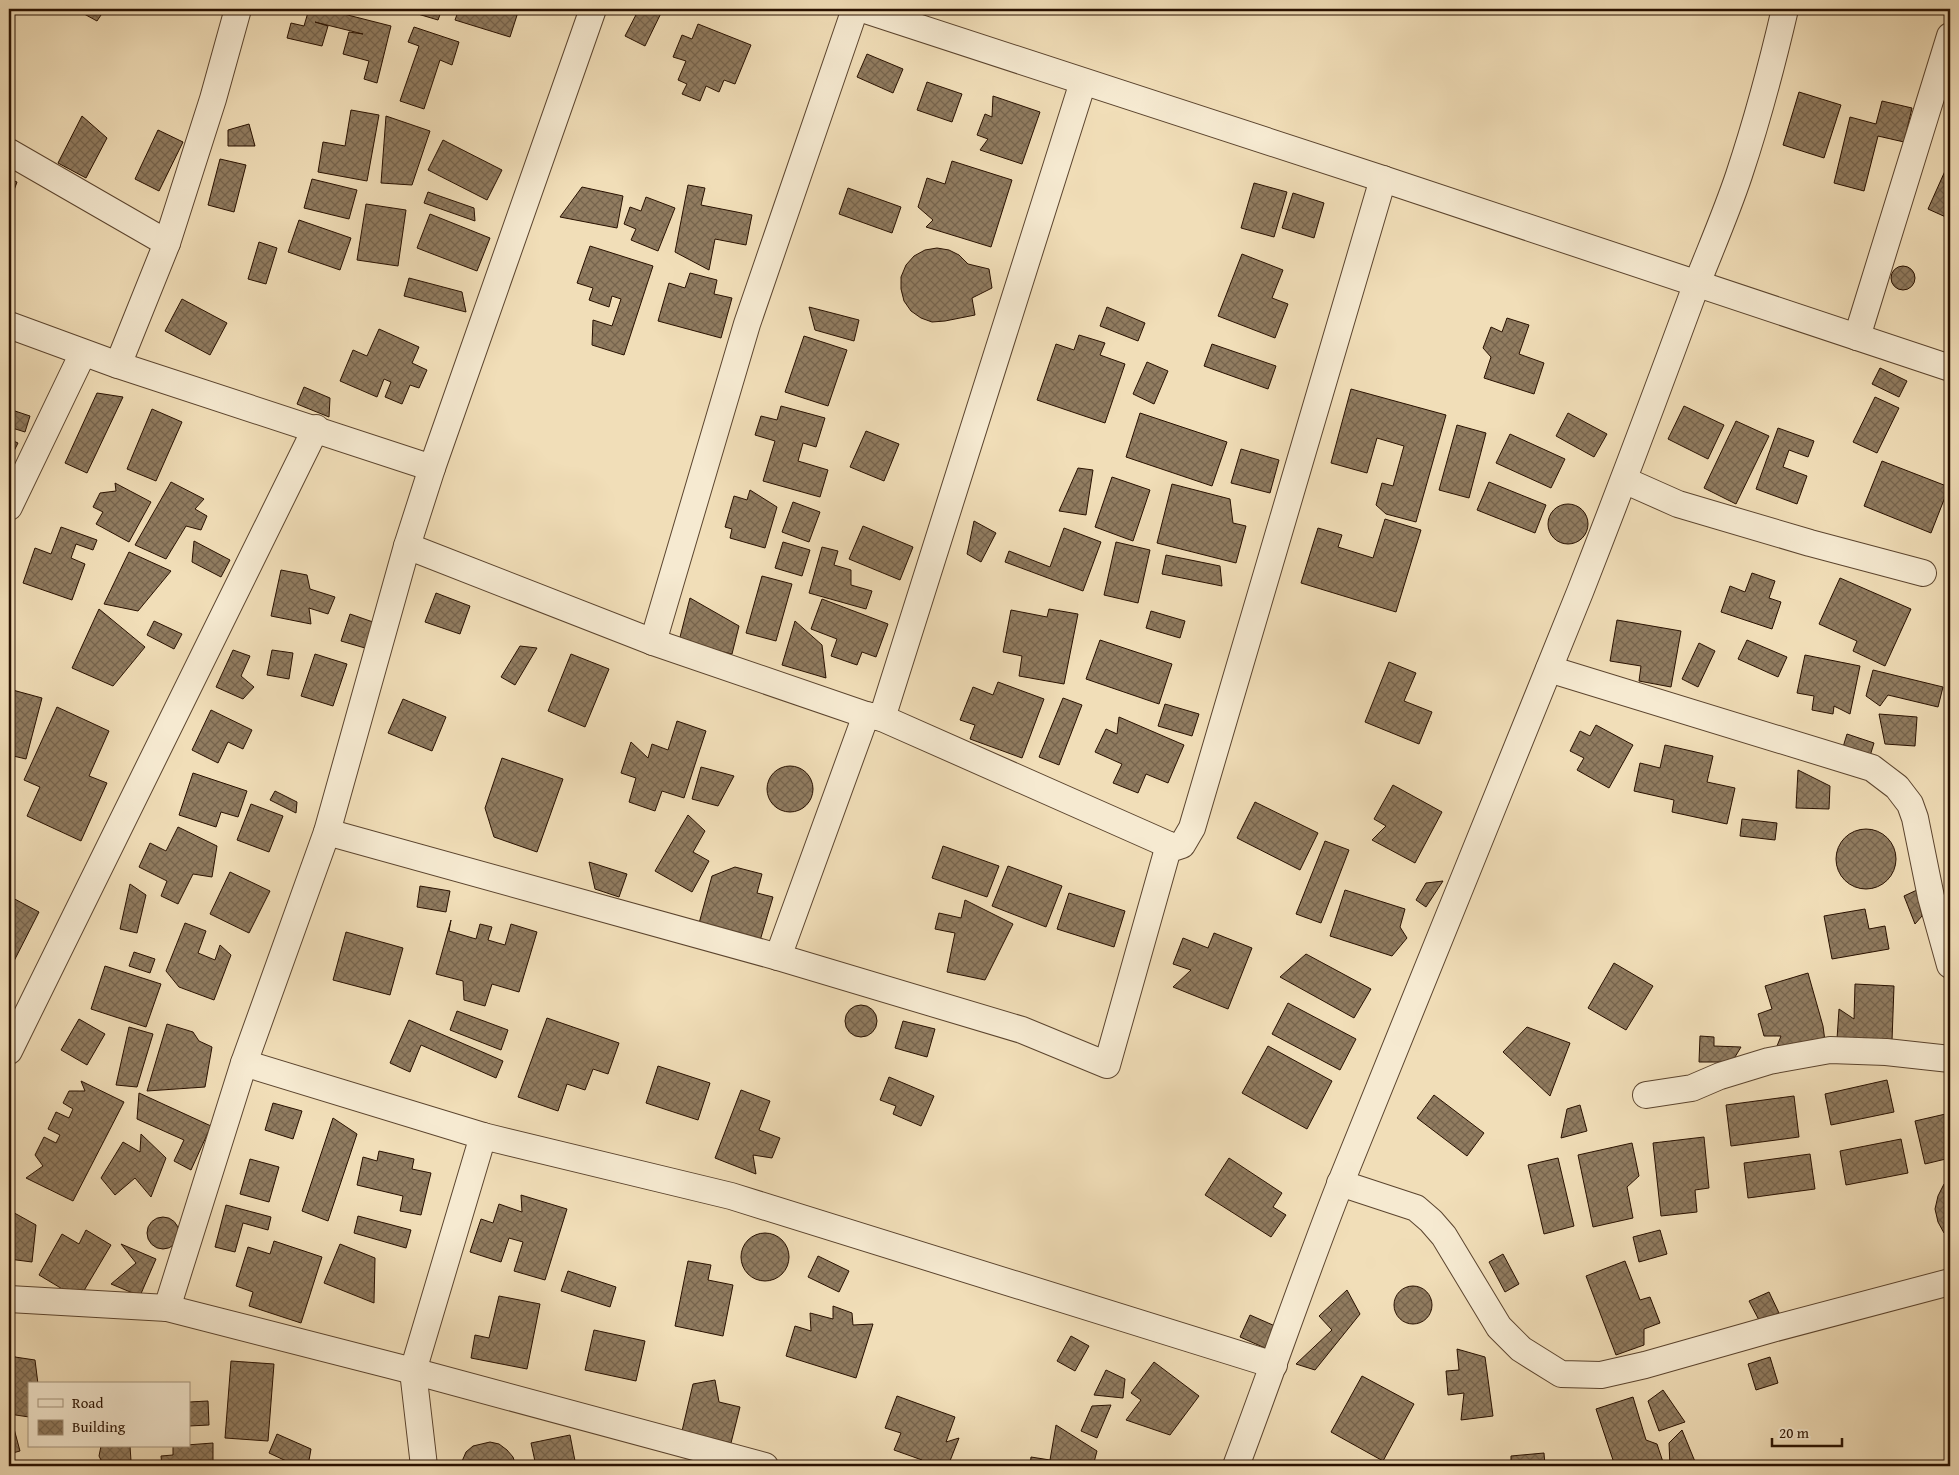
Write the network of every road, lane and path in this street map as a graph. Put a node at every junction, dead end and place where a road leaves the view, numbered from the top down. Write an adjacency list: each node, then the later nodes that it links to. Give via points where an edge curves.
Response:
1 (238, 9): 10 (street)
2 (593, 9): 18 (street)
3 (855, 9): 23 (street, via 747,324)
4 (862, 9): 7 (street)
5 (1784, 9): 11 (street, via 1768,78 1739,175)
6 (1950, 36): 13 (street)
7 (1083, 82): 9 (street); 25 (street)
8 (9, 152): 10 (street)
9 (1383, 179): 11 (street); 27 (street, via 1192,828 1182,845)
10 (167, 243): 15 (street)
11 (1697, 284): 13 (street); 19 (street)
12 (9, 325): 14 (street)
13 (1858, 337): 16 (street)
14 (83, 353): 15 (street); 20 (street)
15 (118, 365): 17 (street)
16 (1950, 368)
17 (316, 428): 18 (street); 30 (street)
18 (432, 468): 21 (street)
19 (1624, 480): 22 (street, via 1678,504); 24 (street)
20 (9, 506)
21 (406, 546): 23 (street); 26 (street)
22 (1923, 573)
23 (653, 642): 25 (street)
24 (1549, 669): 29 (street, via 1872,768 1898,788 1910,804); 35 (street)
25 (874, 716): 27 (street); 28 (street)
26 (327, 832): 28 (street); 32 (street)
27 (1169, 846): 28 (street, via 1107,1065 1022,1030)
28 (778, 957)
29 (1950, 965)
30 (9, 1051)
31 (1950, 1059): 33 (street, via 1830,1050 1769,1061 1692,1088)
32 (244, 1063): 34 (street); 38 (street)
33 (1646, 1095)
34 (483, 1136): 39 (street, via 731,1196); 40 (street)
35 (1340, 1183): 36 (street, via 1416,1208 1444,1236 1499,1327 1521,1349 1561,1374 1601,1375 1645,1366); 39 (street)
36 (1950, 1282)
37 (9, 1299): 38 (street)
38 (167, 1308): 40 (street)
39 (1274, 1365): 43 (street)
40 (413, 1371): 41 (street); 42 (street)
41 (424, 1466)
42 (765, 1466)
43 (1236, 1466)

